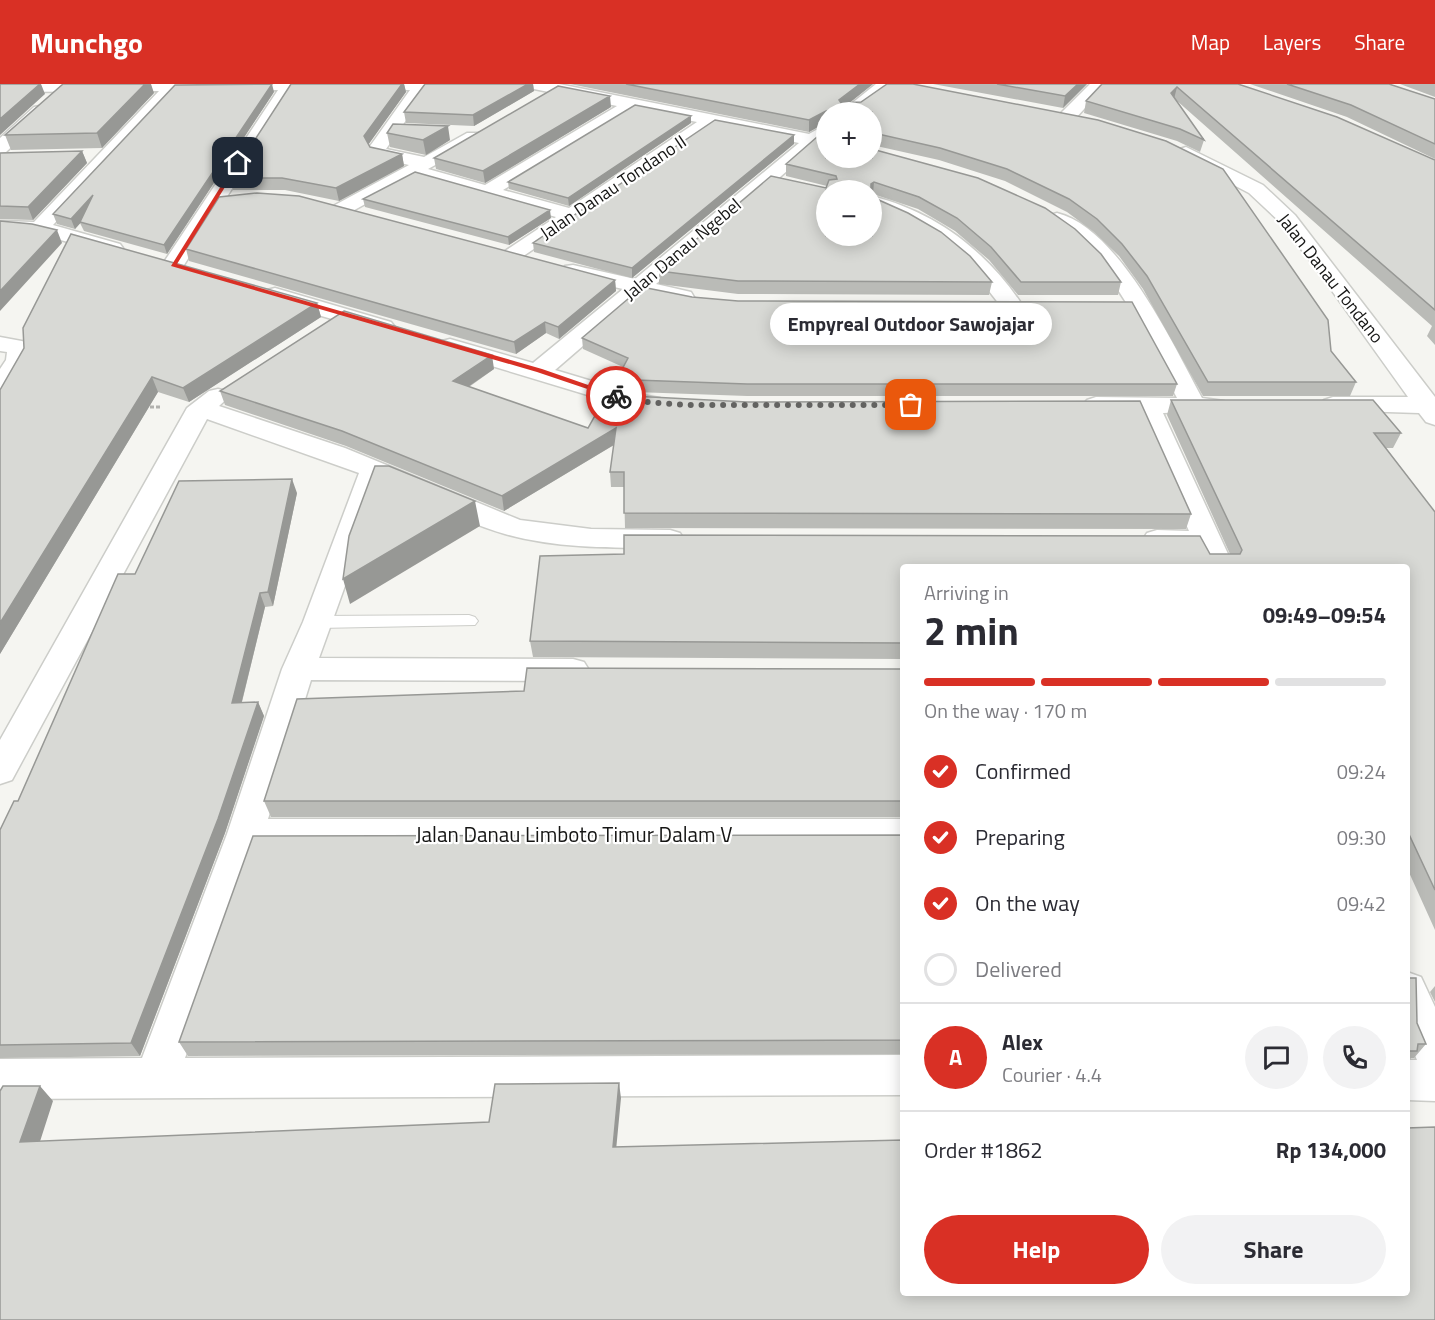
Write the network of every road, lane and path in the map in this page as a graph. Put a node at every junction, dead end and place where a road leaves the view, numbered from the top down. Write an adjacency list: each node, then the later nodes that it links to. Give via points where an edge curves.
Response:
1 (1099, 84): 13 (street)
2 (289, 85): 6 (street); 7 (street); 30 (street)
3 (895, 85): 10 (street)
4 (0, 87): 5 (street)
5 (66, 87): 6 (street); 22 (street)
6 (172, 87): 23 (street)
7 (420, 87): 8 (street, via 534,84); 16 (street)
8 (555, 89): 9 (street); 11 (street)
9 (536, 100)
10 (866, 102)
11 (632, 104): 14 (street); 28 (street)
12 (1048, 112): 13 (street)
13 (1068, 116): 15 (street)
14 (714, 119): 19 (street); 34 (street, Jalan Danau Tondano II)
15 (1091, 122)
16 (390, 130): 17 (street); 25 (street, via 377,149 379,153)
17 (412, 131)
18 (446, 132): 25 (street, via 483,131)
19 (816, 136)
20 (816, 141): 26 (street, Jalan Danau Ngebel)
21 (1170, 147): 65 (street, Jalan Danau Tondano, via 1256,189 1288,219)
22 (0, 148)
23 (109, 155): 24 (street); 36 (street)
24 (86, 156)
25 (422, 167): 28 (street); 33 (street, via 332,207)
26 (764, 179): 27 (street); 44 (street, Jalan Danau Ngebel)
27 (785, 184)
28 (486, 192): 34 (street)
29 (241, 198): 30 (street)
30 (212, 201): 39 (street)
31 (882, 206): 47 (street, via 920,220 948,238 980,263)
32 (1042, 211): 50 (street, via 1106,257)
33 (364, 215)
34 (572, 215): 38 (street, Jalan Danau Tondano II)
35 (0, 227): 36 (street)
36 (39, 228): 39 (street)
37 (490, 249): 38 (street)
38 (512, 255): 40 (street)
39 (155, 260): 42 (street)
40 (535, 261)
41 (558, 267): 44 (street)
42 (196, 271)
43 (252, 288): 51 (street)
44 (637, 288): 45 (street); 54 (street, Jalan Danau Ngebel)
45 (704, 300)
46 (987, 303): 47 (street)
47 (1010, 303): 48 (street)
48 (1033, 303)
49 (1114, 304): 50 (street)
50 (1137, 304): 62 (street)
51 (343, 315): 52 (street); 54 (street)
52 (314, 333)
53 (0, 344): 56 (street, via 19,347 18,360)
54 (539, 371): 57 (street, via 633,401)
55 (238, 383): 64 (street)
56 (0, 387)
57 (676, 405)
58 (1076, 405): 61 (street)
59 (1240, 405): 62 (street)
60 (1310, 405): 65 (street)
61 (1147, 406): 62 (street); 69 (street)
62 (1194, 406)
63 (142, 407): 64 (path)
64 (200, 408): 66 (street); 75 (street)
65 (1432, 409)
66 (373, 470): 67 (street, via 477,514 541,534 589,539); 72 (street)
67 (702, 539)
68 (1126, 539): 69 (street)
69 (1207, 540): 70 (street)
70 (1218, 564)
71 (469, 621): 72 (lane)
72 (318, 622): 73 (street)
73 (298, 669): 74 (street); 76 (street)
74 (607, 670)
75 (0, 771)
76 (246, 834): 77 (street, Jalan Danau Limboto Timur Dalam V); 81 (street)
77 (900, 834)
78 (1410, 997): 79 (street)
79 (1435, 1053)
80 (900, 1076): 81 (street)
81 (156, 1078): 82 (street)
82 (0, 1079)
83 (1410, 1080): 84 (street)
84 (1435, 1081)

